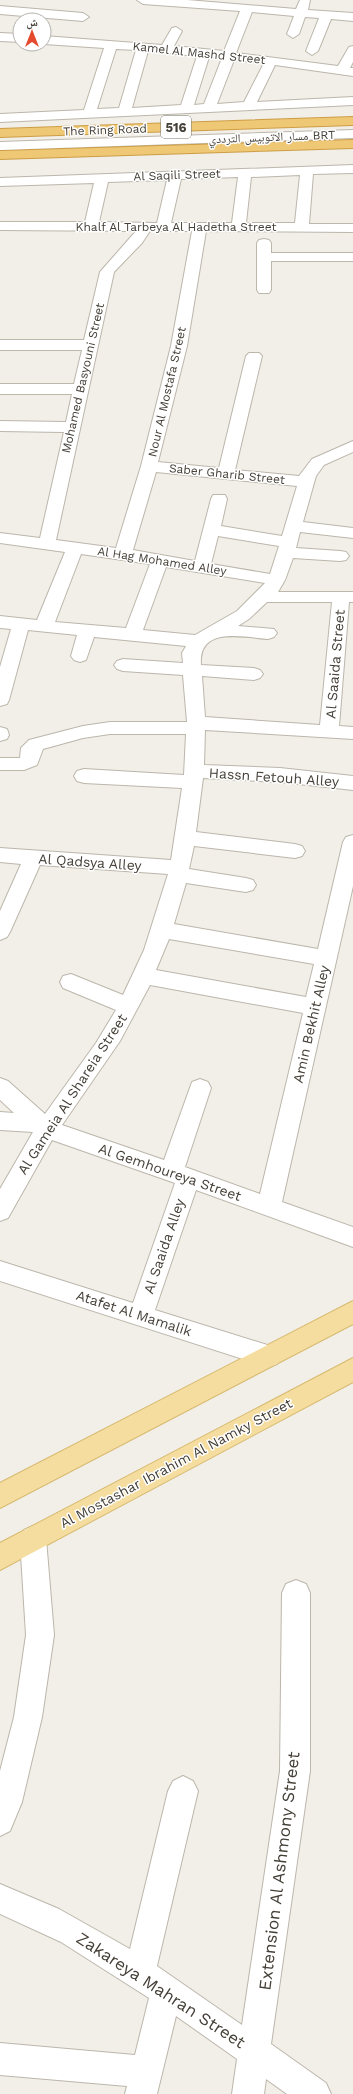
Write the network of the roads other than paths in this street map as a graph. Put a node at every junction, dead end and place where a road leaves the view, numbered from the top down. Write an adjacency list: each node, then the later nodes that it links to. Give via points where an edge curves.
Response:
1 (143, 0): 3 (street)
2 (305, 0): 6 (street)
3 (187, 2): 4 (street)
4 (244, 6): 6 (street); 21 (street)
5 (0, 10): 8 (street)
6 (300, 13): 7 (street); 11 (street)
7 (326, 15): 9 (street); 19 (street)
8 (83, 17)
9 (353, 17)
10 (176, 31): 17 (street)
11 (293, 34)
12 (0, 37): 13 (street)
13 (12, 38)
14 (52, 40): 15 (street, Kamel Al Mashd Street)
15 (112, 44): 16 (street, Kamel Al Mashd Street); 30 (street)
16 (142, 47): 17 (street, Kamel Al Mashd Street); 29 (street)
17 (166, 49): 20 (street, Kamel Al Mashd Street)
18 (353, 50): 23 (street)
19 (312, 51)
20 (204, 53): 21 (street, Kamel Al Mashd Street); 28 (street)
21 (229, 56): 22 (street, Kamel Al Mashd Street); 27 (street)
22 (271, 61): 23 (street, Kamel Al Mashd Street); 26 (street)
23 (343, 71): 25 (street, via 332,86)
24 (353, 101): 25 (street)
25 (328, 102): 26 (street)
26 (249, 106): 27 (street)
27 (209, 108): 28 (street)
28 (186, 109): 29 (street)
29 (124, 112): 30 (street)
30 (89, 113): 31 (street)
31 (0, 118)
32 (353, 121): 33 (highway, The Ring Road / 516)
33 (0, 133)
34 (353, 134): 36 (street, مسار الاتوبيس الترددي BRT)
35 (353, 144): 37 (highway, The Ring Road / 516)
36 (0, 146)
37 (0, 155)
38 (353, 169): 39 (street, Al Saqili Street)
39 (307, 171): 40 (street, Al Saqili Street); 51 (street)
40 (245, 173): 41 (street, Al Saqili Street); 49 (street)
41 (175, 176): 42 (street, Al Saqili Street); 47 (street)
42 (102, 178): 43 (street, Al Saqili Street); 45 (street)
43 (0, 182)
44 (0, 226): 45 (street, Khalf Al Tarbeya Al Hadetha Street)
45 (91, 227): 46 (street, Khalf Al Tarbeya Al Hadetha Street)
46 (145, 227): 47 (street, Khalf Al Tarbeya Al Hadetha Street); 57 (street, Mohamed Basyouni Street, via 134,246 114,262 107,272)
47 (163, 228): 48 (street, Khalf Al Tarbeya Al Hadetha Street)
48 (200, 228): 49 (street, Khalf Al Tarbeya Al Hadetha Street); 64 (street, Nour Al Mostafa Street, via 179,346)
49 (238, 228): 50 (street, Khalf Al Tarbeya Al Hadetha Street)
50 (264, 228): 51 (street, Khalf Al Tarbeya Al Hadetha Street); 53 (street)
51 (302, 228): 52 (street, Khalf Al Tarbeya Al Hadetha Street)
52 (353, 228)
53 (264, 256): 54 (street); 55 (street)
54 (353, 257)
55 (264, 290)
56 (0, 345): 57 (street)
57 (91, 345): 60 (street, Mohamed Basyouni Street)
58 (254, 356): 65 (street)
59 (0, 389): 60 (street)
60 (81, 389): 62 (street, Mohamed Basyouni Street)
61 (0, 426): 62 (street)
62 (72, 427): 72 (street, Mohamed Basyouni Street)
63 (353, 446): 66 (street, via 318,462 308,474)
64 (149, 466): 65 (street, Saber Gharib Street); 74 (street, Nour Al Mostafa Street)
65 (226, 474): 66 (street, Saber Gharib Street)
66 (306, 482): 71 (street)
67 (219, 499): 68 (street)
68 (211, 530): 71 (street); 77 (street)
69 (353, 532): 71 (street)
70 (0, 538): 72 (street, Al Hag Mohamed Alley)
71 (289, 540): 75 (street); 78 (street)
72 (47, 543): 73 (street, Al Hag Mohamed Alley)
73 (76, 547): 74 (street, Al Hag Mohamed Alley); 83 (street)
74 (123, 554): 76 (street, Al Hag Mohamed Alley)
75 (340, 556)
76 (160, 560): 77 (street, Al Hag Mohamed Alley); 87 (street)
77 (202, 567): 78 (street, Al Hag Mohamed Alley)
78 (276, 580): 79 (street)
79 (264, 597): 80 (street); 85 (street, via 243,615)
80 (347, 597): 95 (street, Al Saaida Street)
81 (0, 622): 82 (street)
82 (21, 624): 83 (street); 93 (street)
83 (44, 626): 84 (street)
84 (87, 630): 87 (street); 89 (street)
85 (216, 630): 86 (street); 88 (street)
86 (268, 632)
87 (132, 635): 88 (street)
88 (198, 641): 91 (street, Al Gameia Al Shareia Street, via 191,653)
89 (82, 657)
90 (123, 665): 91 (street)
91 (192, 670): 92 (street); 94 (street, Al Gameia Al Shareia Street)
92 (254, 674)
93 (0, 700)
94 (196, 726): 95 (street); 97 (street, via 124,727 83,732 36,744 31,748 30,760 26,763); 99 (street, Al Gameia Al Shareia Street)
95 (329, 731): 96 (street)
96 (353, 733)
97 (0, 764)
98 (84, 776): 99 (street, Hassn Fetouh Alley)
99 (194, 776): 100 (street, Hassn Fetouh Alley, via 280,775); 101 (street, Al Gameia Al Shareia Street)
100 (353, 783)
101 (186, 838): 103 (street); 106 (street, Al Gameia Al Shareia Street)
102 (353, 842): 110 (street, Amin Bekhit Alley)
103 (295, 851)
104 (0, 855): 105 (street, Al Qadsya Alley)
105 (33, 858): 106 (street, Al Qadsya Alley); 109 (street)
106 (179, 872): 107 (street, Al Qadsya Alley); 108 (street, Al Gameia Al Shareia Street)
107 (246, 885)
108 (163, 930): 110 (street); 111 (street, Al Gameia Al Shareia Street)
109 (0, 932)
110 (326, 958): 114 (street, Amin Bekhit Alley)
111 (144, 976): 113 (street, Al Gameia Al Shareia Street); 114 (street)
112 (71, 982): 113 (street)
113 (128, 1006): 118 (street, Al Gameia Al Shareia Street, via 91,1066)
114 (315, 1007): 121 (street, Amin Bekhit Alley)
115 (0, 1087): 118 (street, Al Gemhoureya Street)
116 (200, 1088): 119 (street, Al Saaida Alley)
117 (0, 1121): 118 (street)
118 (43, 1126): 119 (street, Al Gemhoureya Street); 120 (street, Al Gameia Al Shareia Street)
119 (180, 1175): 121 (street, Al Gemhoureya Street); 126 (street, Al Saaida Alley)
120 (7, 1183): 122 (street, Al Gameia Al Shareia Street)
121 (269, 1207): 123 (street, Al Gemhoureya Street)
122 (0, 1211)
123 (353, 1237)
124 (0, 1271): 126 (street, Atafet Al Mamalik)
125 (353, 1312): 127 (main road)
126 (140, 1315): 127 (street, Atafet Al Mamalik)
127 (268, 1356): 129 (main road)
128 (353, 1369): 130 (main road, Al Mostashar Ibrahim Al Namky Street)
129 (0, 1496)
130 (32, 1539): 131 (main road, Al Mostashar Ibrahim Al Namky Street); 134 (street, via 40,1635 28,1717)
131 (0, 1557)
132 (296, 1593): 138 (street, Extension Al Ashmony Street, via 295,1771)
133 (183, 1791): 136 (street)
134 (0, 1821)
135 (0, 1899): 136 (street, Zakareya Mahran Street, via 60,1925)
136 (140, 1972): 137 (street, Zakareya Mahran Street)
137 (166, 1991): 138 (street, Zakareya Mahran Street); 140 (street)
138 (254, 2052): 141 (street, Extension Al Ashmony Street); 142 (street, Zakareya Mahran Street)
139 (0, 2059): 140 (street)
140 (144, 2083)
141 (248, 2094)
142 (315, 2094)

